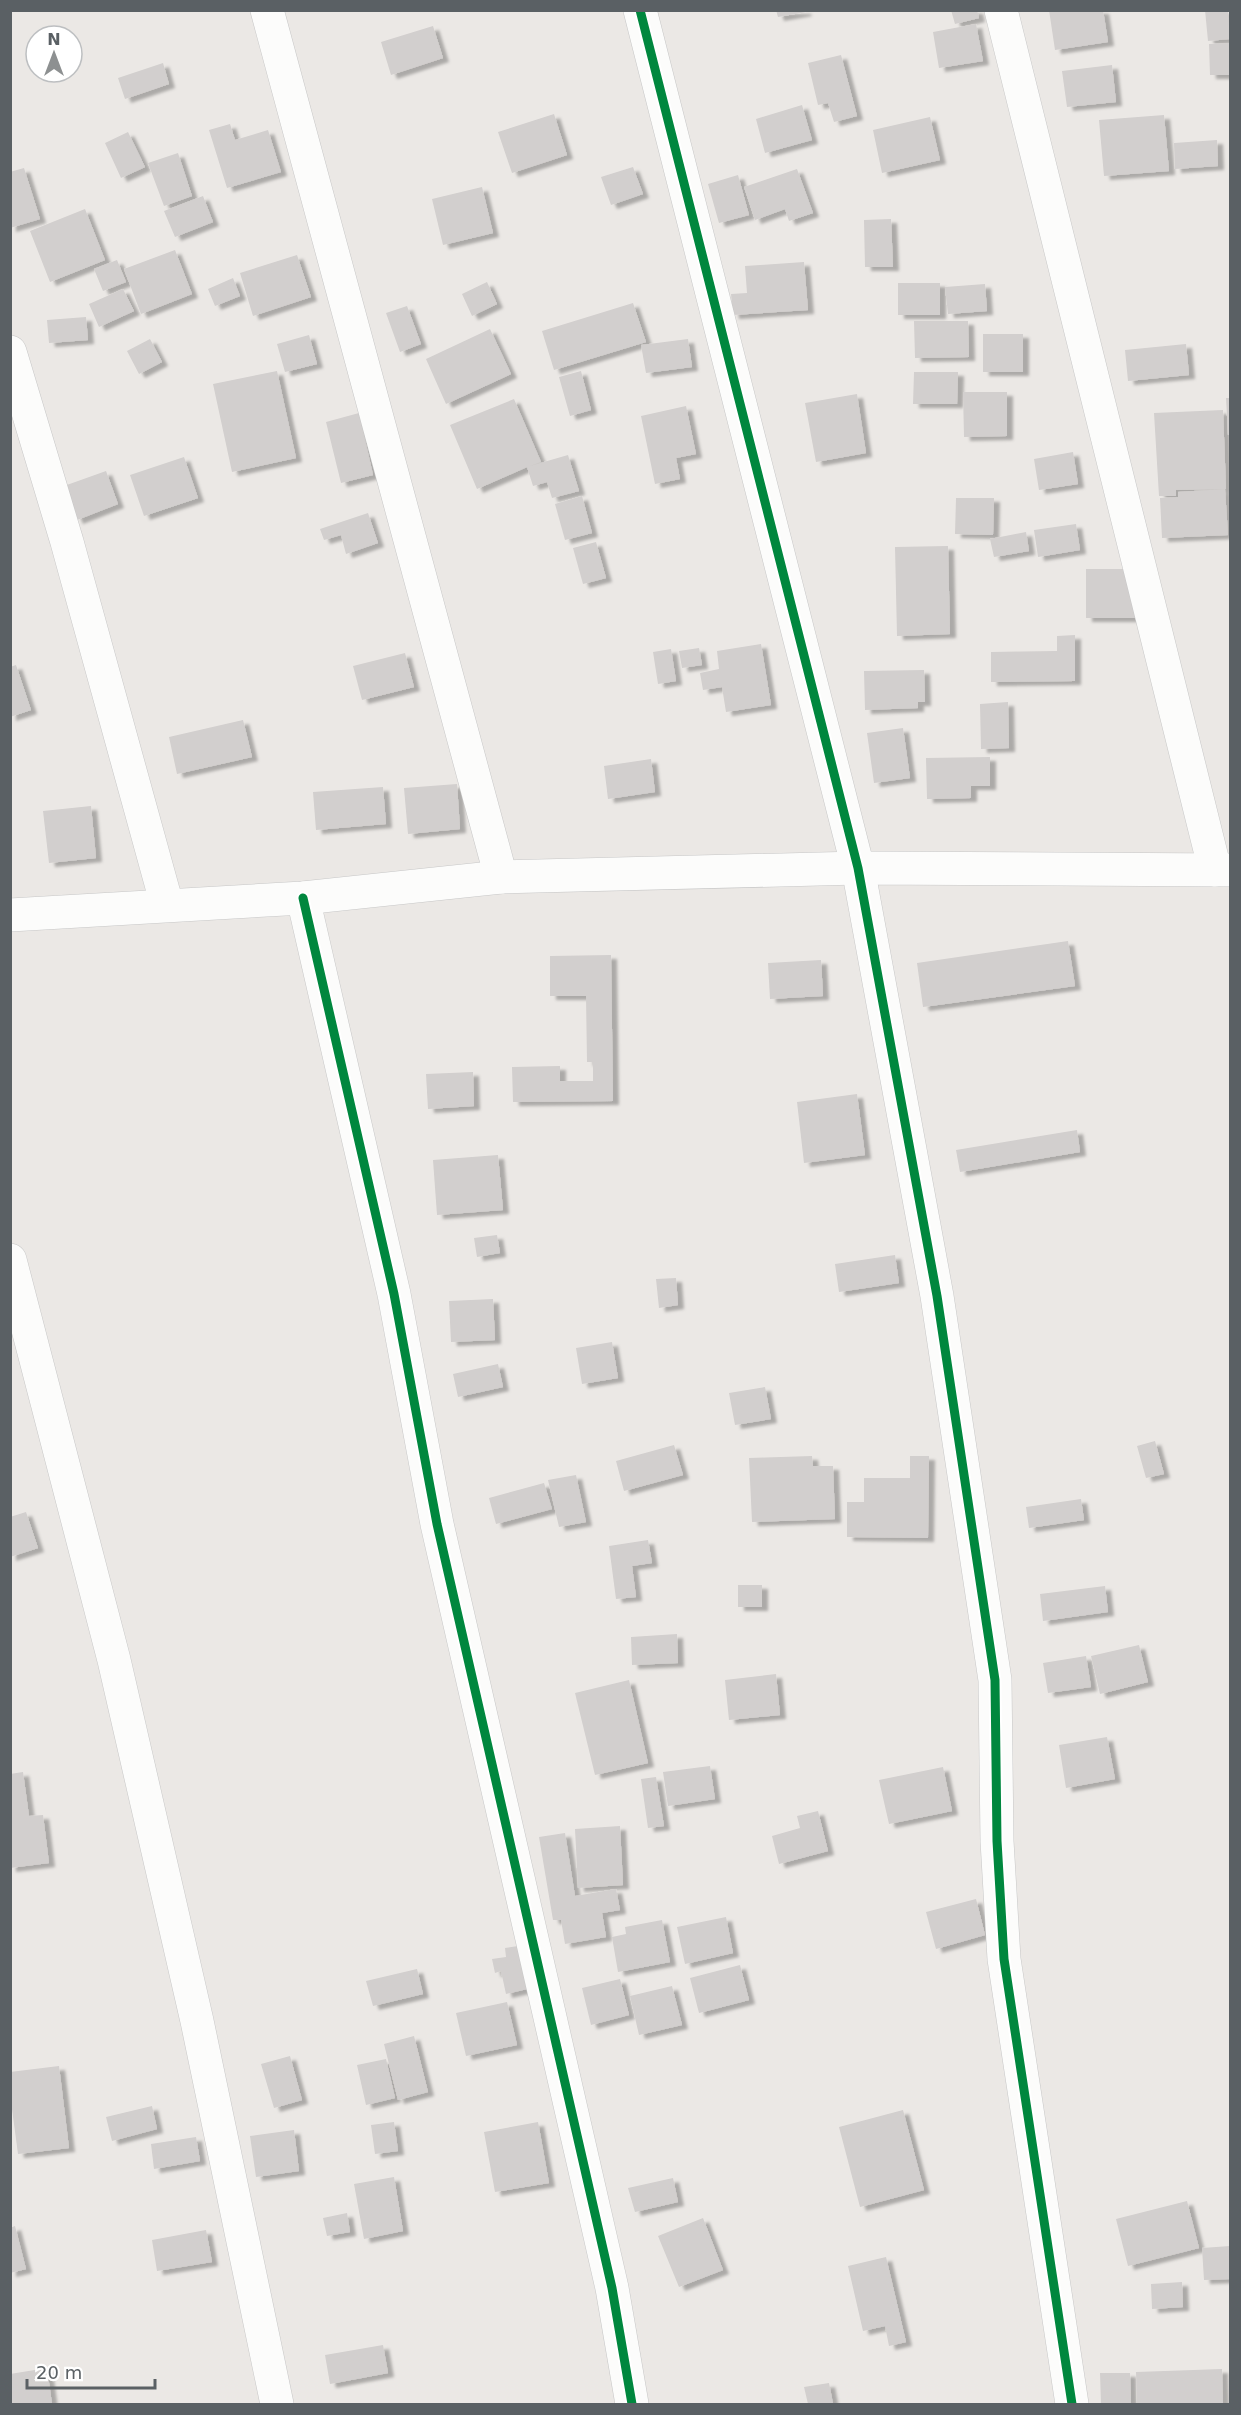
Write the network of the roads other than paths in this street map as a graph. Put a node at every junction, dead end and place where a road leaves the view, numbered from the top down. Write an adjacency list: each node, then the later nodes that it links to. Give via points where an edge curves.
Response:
1 (267, 10): 7 (street)
2 (640, 10): 5 (street)
3 (1001, 10): 6 (street)
4 (10, 352): 9 (street)
5 (858, 868): 6 (street); 7 (street); 14 (street, via 937,1296 995,1680 997,1841 1004,1959)
6 (1223, 870)
7 (501, 878): 8 (street)
8 (303, 898): 9 (street); 13 (street, via 394,1294 439,1536 612,2288)
9 (167, 905): 10 (street)
10 (10, 915)
11 (10, 1260): 12 (street, via 114,1660 197,2021)
12 (277, 2404)
13 (632, 2404)
14 (1072, 2404)

